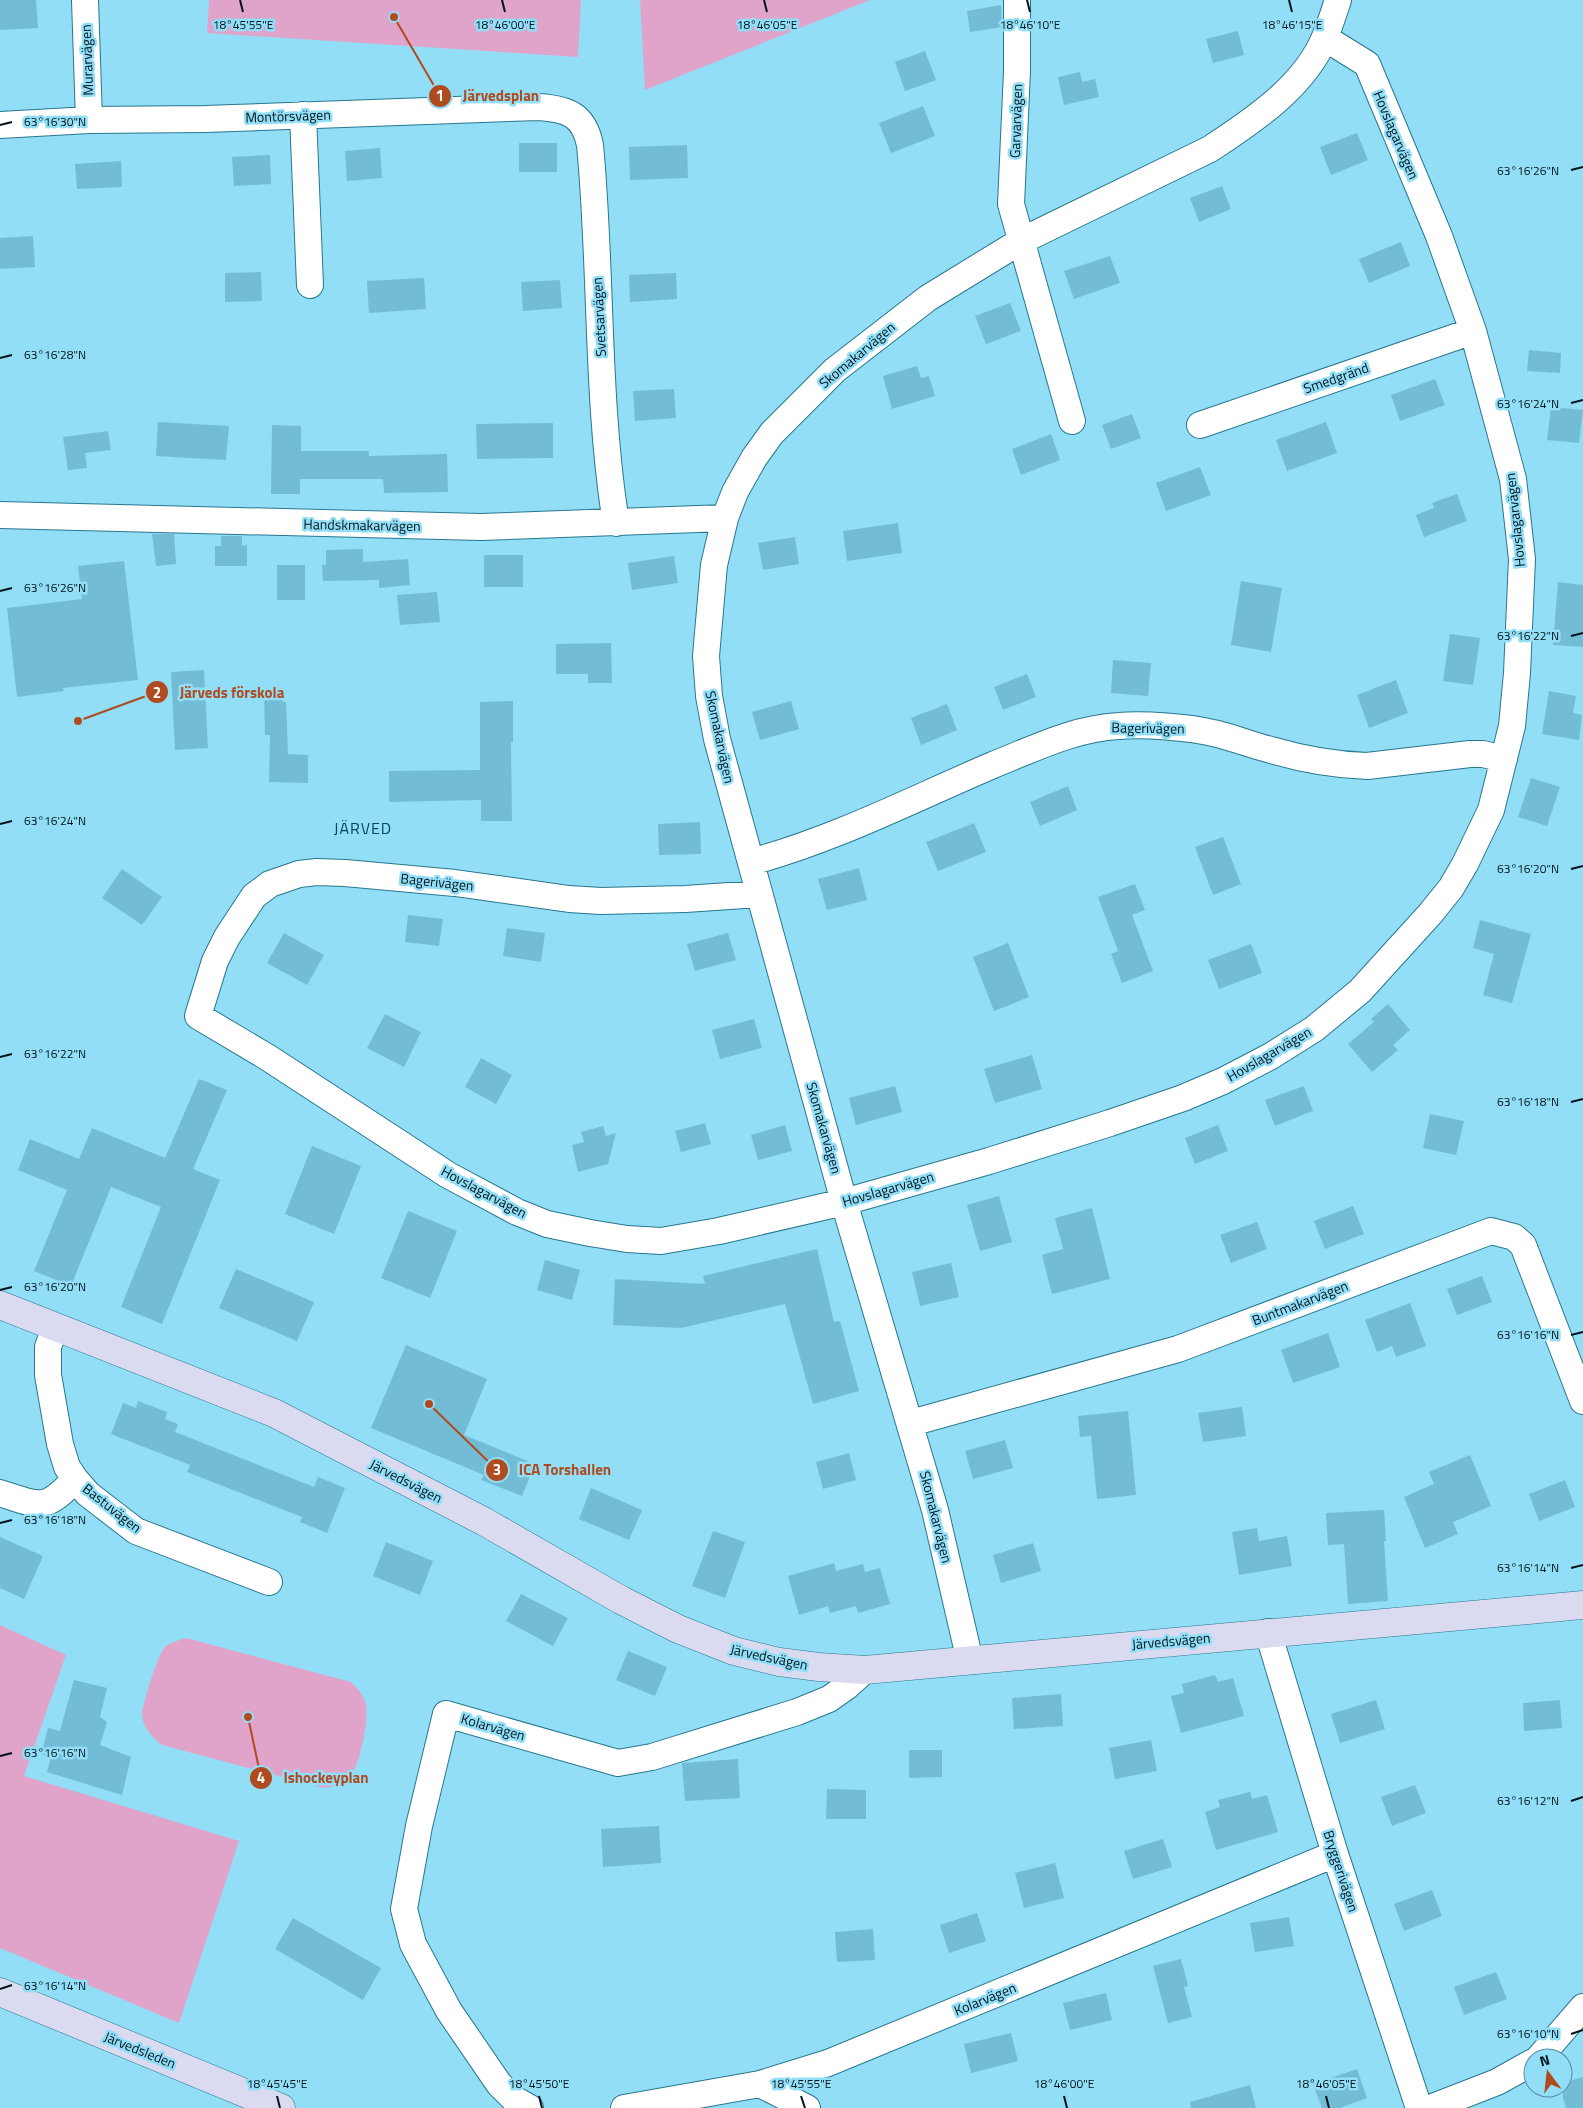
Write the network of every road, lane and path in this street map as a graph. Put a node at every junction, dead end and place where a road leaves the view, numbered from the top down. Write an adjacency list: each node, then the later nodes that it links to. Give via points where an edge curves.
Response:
1 (85, 0): 7 (street, Murarvägen)
2 (1017, 0): 9 (street, Garvarvägen, via 1011,204)
3 (1338, 0): 4 (street, Skomakarvägen)
4 (1325, 38): 9 (street, Skomakarvägen, via 1305,70 1276,101 1238,131 1210,149); 11 (street, Hovslagarvägen, via 1366,64 1439,236)
5 (303, 115): 6 (street, Montörsvägen, via 540,106 563,110); 7 (street, Montörsvägen); 10 (street)
6 (574, 116): 16 (street, Svetsarvägen, via 586,128 590,145 603,401)
7 (89, 120): 8 (street, Montörsvägen)
8 (0, 125)
9 (1021, 241): 12 (street, Garvarvägen); 15 (street, Skomakarvägen, via 928,298 835,370 772,433 754,458)
10 (310, 285)
11 (1473, 331): 13 (street, Smedgränd); 17 (street, Hovslagarvägen, via 1513,479 1522,559 1516,682 1512,726)
12 (1072, 421)
13 (1200, 425)
14 (0, 515): 16 (street, Handskmakarvägen, via 482,527)
15 (724, 518): 16 (street, Handskmakarvägen); 18 (street, Skomakarvägen, via 713,574 706,656 709,696 717,739)
16 (616, 523)
17 (1504, 759): 18 (street, Bagerivägen, via 1470,754 1352,766 1302,758 1191,729 1110,726 1035,748 845,830 792,851); 21 (street, Hovslagarvägen, via 1491,810 1450,888 1360,991 1314,1029 1272,1056 1183,1098 1110,1124)
18 (751, 862): 19 (street, Skomakarvägen)
19 (759, 894): 20 (street, Bagerivägen, via 601,901 345,873 299,874 270,884 254,896 215,961); 21 (street, Skomakarvägen)
20 (198, 1016): 21 (street, Hovslagarvägen, via 448,1174 516,1212 547,1224 627,1240 661,1241 719,1232)
21 (844, 1202): 25 (street, Skomakarvägen)
22 (0, 1305): 23 (street, Järvedsvägen)
23 (56, 1327): 26 (street, Bastuvägen, via 48,1347 48,1375 60,1444); 32 (street, Järvedsvägen, via 274,1413 485,1522 678,1629 734,1651 779,1662)
24 (1583, 1401): 25 (street, Buntmakarvägen, via 1523,1245 1514,1237 1491,1231 1178,1349)
25 (911, 1422): 31 (street, Skomakarvägen)
26 (75, 1479): 27 (street, via 59,1496 40,1504); 28 (street, Bastuvägen, via 88,1494 136,1531)
27 (0, 1493)
28 (269, 1582)
29 (1583, 1604): 30 (street, Järvedsvägen)
30 (1268, 1632): 31 (street, Järvedsvägen); 33 (street, Bryggerivägen)
31 (970, 1660): 32 (street, Järvedsvägen)
32 (865, 1670): 40 (street, Kolarvägen, via 829,1699 797,1712 652,1757 618,1763 446,1714 419,1826 404,1910 413,1944 449,2011 498,2084 514,2100)
33 (1335, 1854): 38 (street, Kolarvägen, via 846,2055); 43 (street, Bryggerivägen)
34 (0, 1992): 39 (street, Järvedsleden)
35 (1583, 2007): 36 (street)
36 (1548, 2048)
37 (1523, 2068): 44 (street, via 1497,2082)
38 (760, 2084): 41 (street, Kolarvägen); 42 (street)
39 (281, 2108)
40 (530, 2108)
41 (624, 2108)
42 (807, 2108)
43 (1419, 2108)
44 (1430, 2108)

